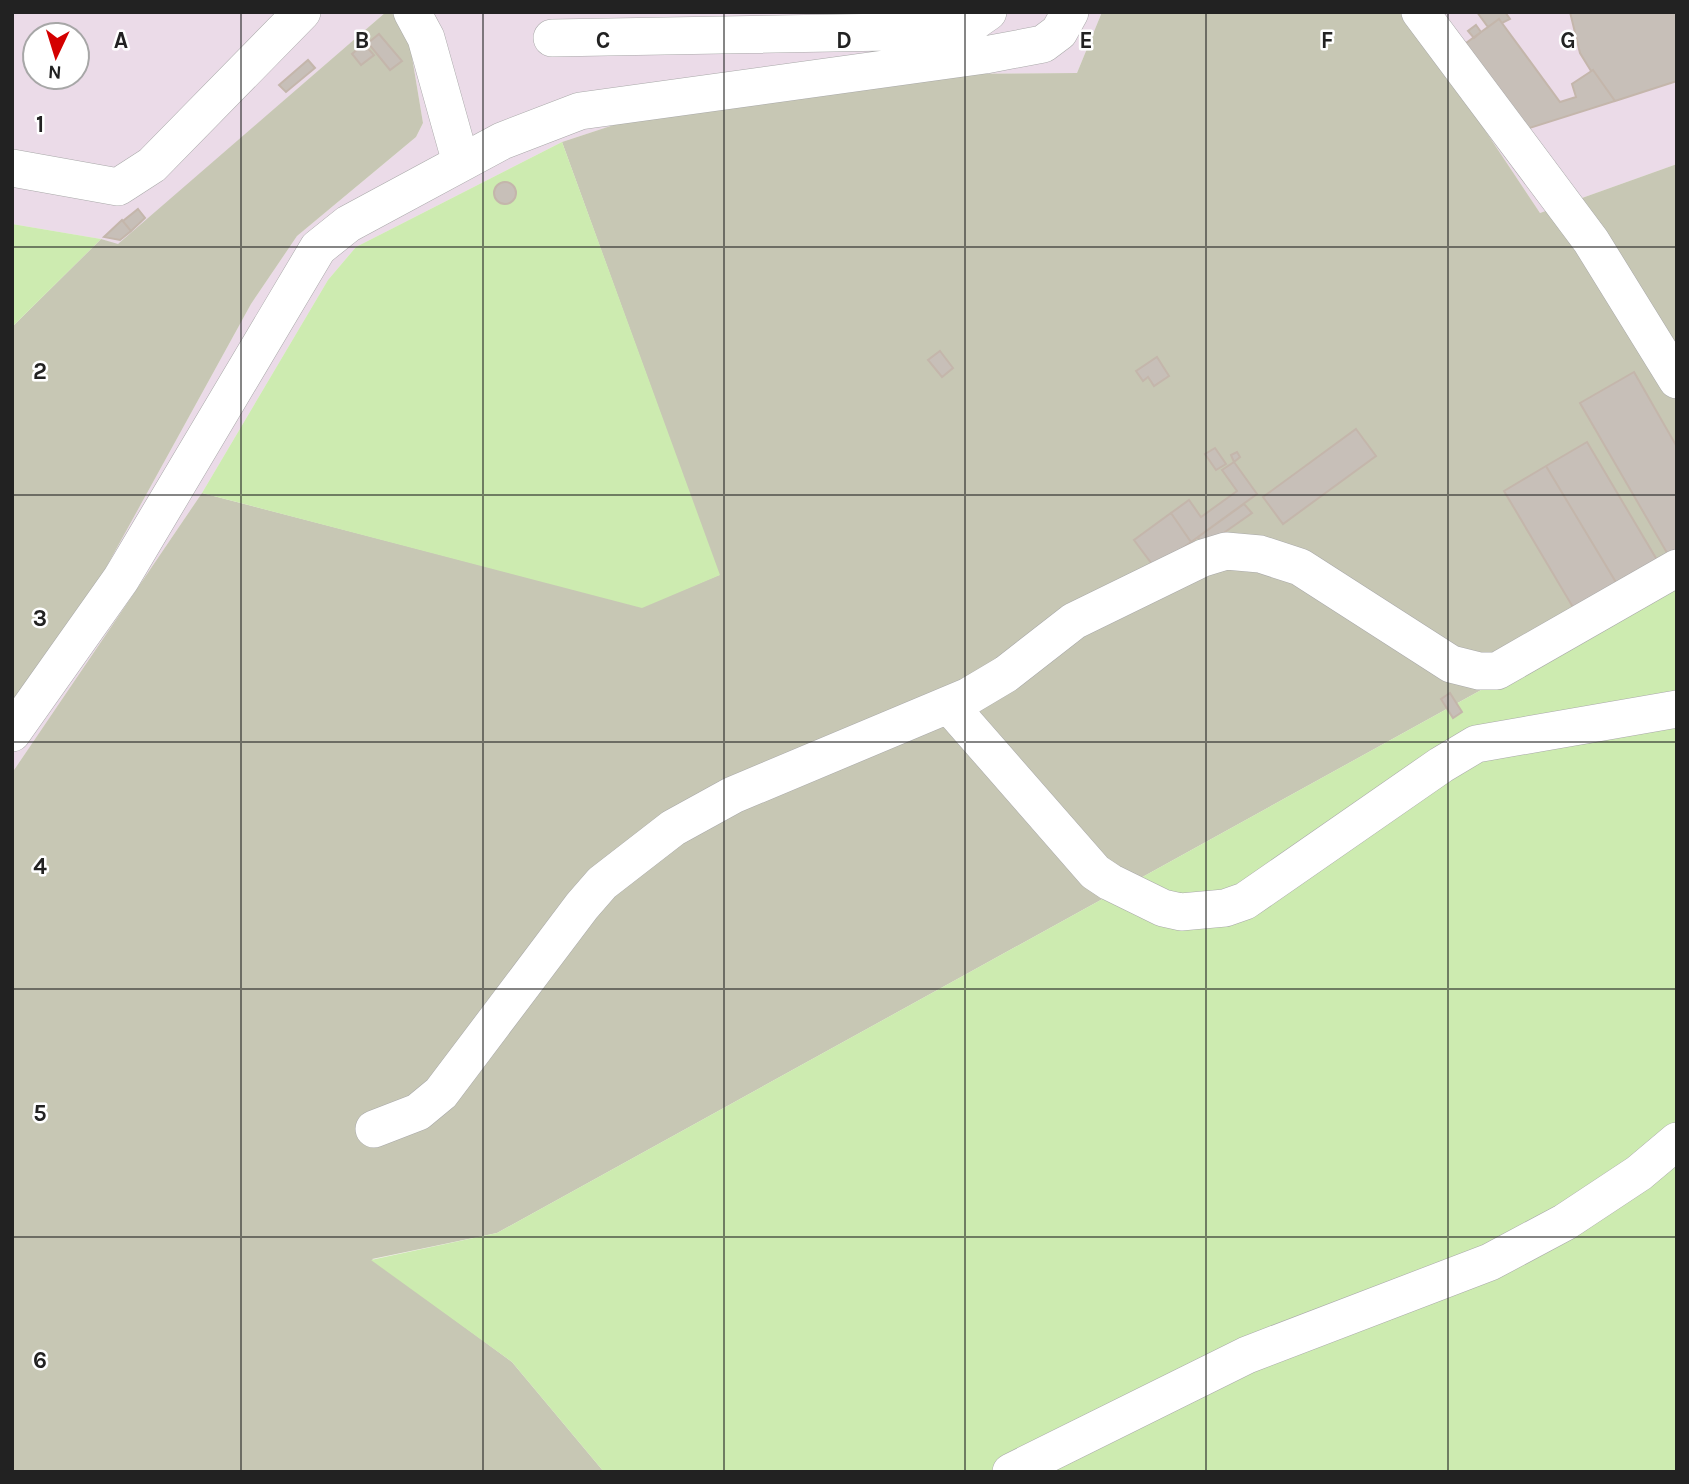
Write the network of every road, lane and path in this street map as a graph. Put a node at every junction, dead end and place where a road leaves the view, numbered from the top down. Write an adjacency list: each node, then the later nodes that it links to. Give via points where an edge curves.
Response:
1 (302, 12): 8 (lane, via 152,165 124,185)
2 (412, 12): 7 (lane, via 426,38)
3 (988, 12): 6 (lane, via 965,27 948,31)
4 (1070, 12): 7 (lane, via 1059,32 1043,44 580,111 502,141)
5 (1420, 12): 9 (lane, via 1591,241)
6 (552, 37)
7 (461, 163): 13 (lane, via 348,224 318,248 121,579)
8 (12, 168)
9 (1677, 380)
10 (1677, 568): 11 (lane, via 1497,671 1479,671 1451,664 1300,567 1261,554 1226,551 1074,621 1006,674)
11 (949, 705): 12 (lane, via 1095,872 1163,908 1181,912 1245,901 1476,744); 14 (lane, via 733,795 673,828 602,883 441,1093 418,1112)
12 (1677, 709)
13 (12, 733)
14 (374, 1129)
15 (1677, 1141): 16 (lane, via 1639,1173 1565,1222 1490,1262 1247,1355)
16 (1011, 1472)

